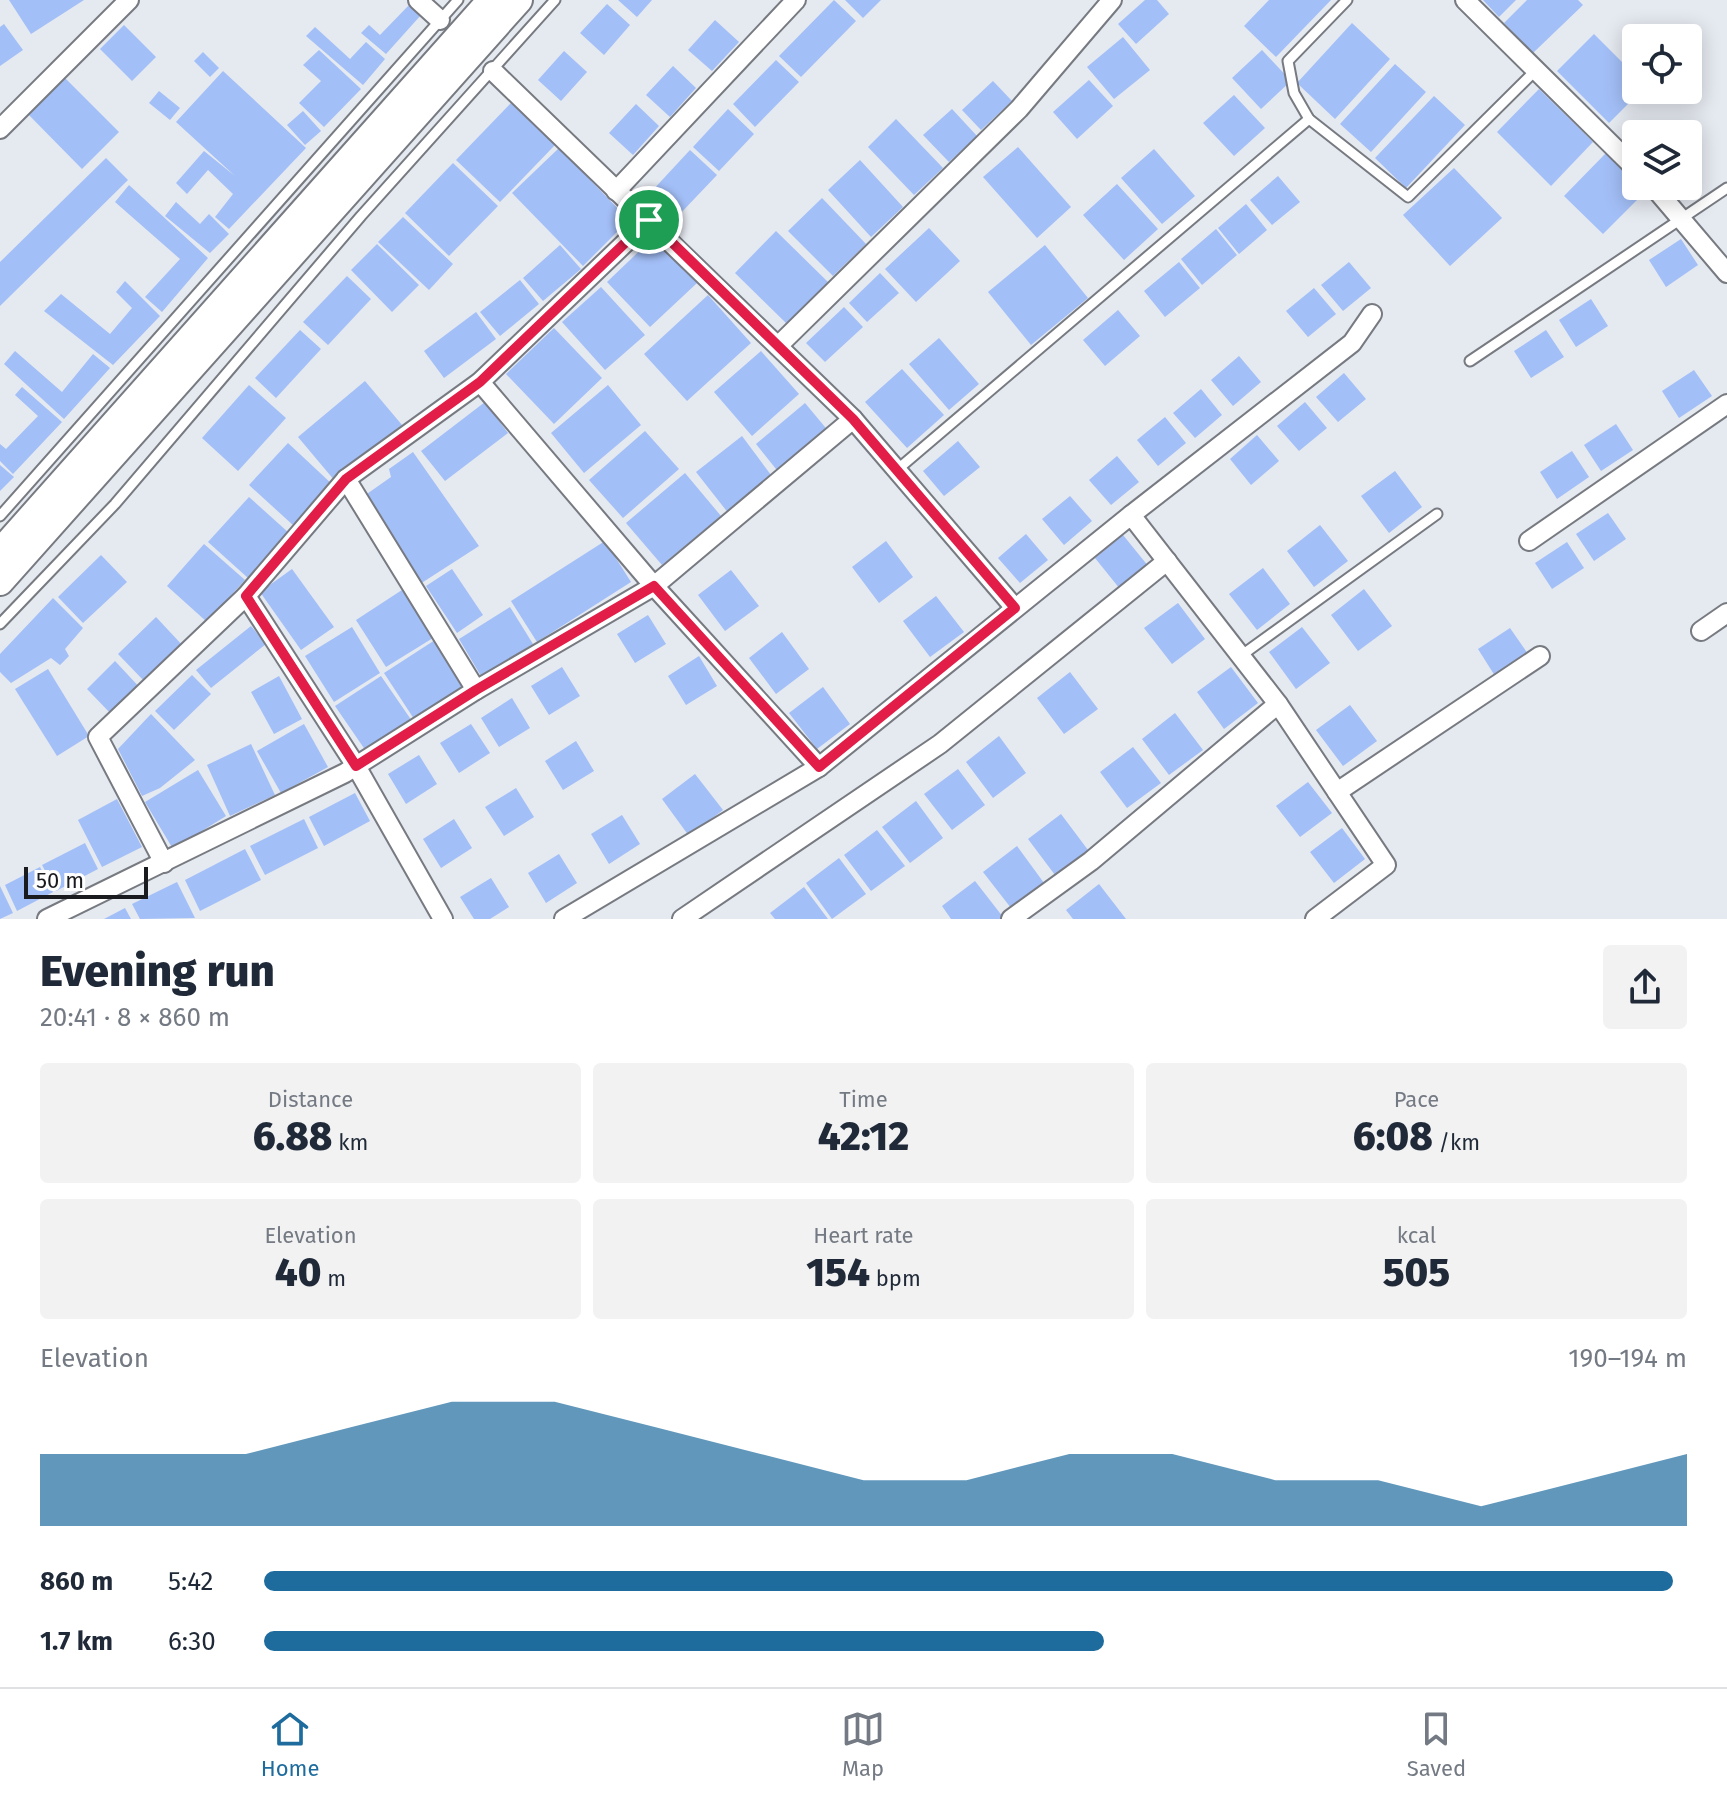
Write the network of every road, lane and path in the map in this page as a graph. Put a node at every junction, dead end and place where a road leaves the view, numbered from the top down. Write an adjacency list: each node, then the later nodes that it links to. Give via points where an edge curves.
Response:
1 (129, 0): 15 (street)
2 (418, 0): 11 (street)
3 (458, 0): 11 (lane)
4 (491, 0): 35 (main road)
5 (519, 0): 37 (main road)
6 (555, 0): 13 (lane)
7 (796, 0): 18 (street)
8 (1112, 0): 24 (street, via 1019,109)
9 (1347, 0): 14 (lane, via 1288,61 1294,93)
10 (1465, 0): 12 (street)
11 (440, 20): 33 (lane)
12 (1536, 70): 14 (lane, via 1408,197); 16 (street)
13 (493, 71): 18 (street); 42 (lane, via 361,216 115,504)
14 (1309, 119): 29 (lane)
15 (0, 129)
16 (1622, 155)
17 (1727, 188): 20 (lane)
18 (616, 191): 21 (street)
19 (1666, 200): 20 (street)
20 (1684, 219): 22 (street); 25 (lane)
21 (649, 220): 24 (street); 26 (street)
22 (1727, 273)
23 (1372, 314): 32 (street, via 1352,343)
24 (778, 346): 28 (street)
25 (1470, 361)
26 (480, 382): 30 (street); 38 (street)
27 (1727, 404): 34 (street)
28 (853, 419): 29 (street); 38 (street)
29 (898, 469): 40 (street)
30 (346, 479): 39 (street); 46 (street)
31 (1437, 514): 44 (lane)
32 (1131, 515): 36 (street); 40 (street)
33 (0, 516)
34 (1529, 541)
35 (0, 552)
36 (1167, 561): 44 (street); 55 (street, via 940,744)
37 (0, 582)
38 (654, 586): 46 (street); 49 (street)
39 (246, 596): 48 (street); 51 (street, via 98,737)
40 (1015, 608): 49 (street)
41 (1727, 613): 43 (street)
42 (0, 624)
43 (1701, 631)
44 (1242, 655): 47 (street)
45 (1540, 656): 50 (street)
46 (476, 690): 48 (street)
47 (1278, 704): 50 (street); 56 (street, via 1091,861)
48 (356, 766): 51 (street); 53 (street)
49 (819, 767): 54 (street)
50 (1337, 792): 57 (street, via 1386,865)
51 (164, 863): 52 (street)
52 (47, 919)
53 (443, 919)
54 (564, 919)
55 (682, 919)
56 (1011, 919)
57 (1315, 919)

